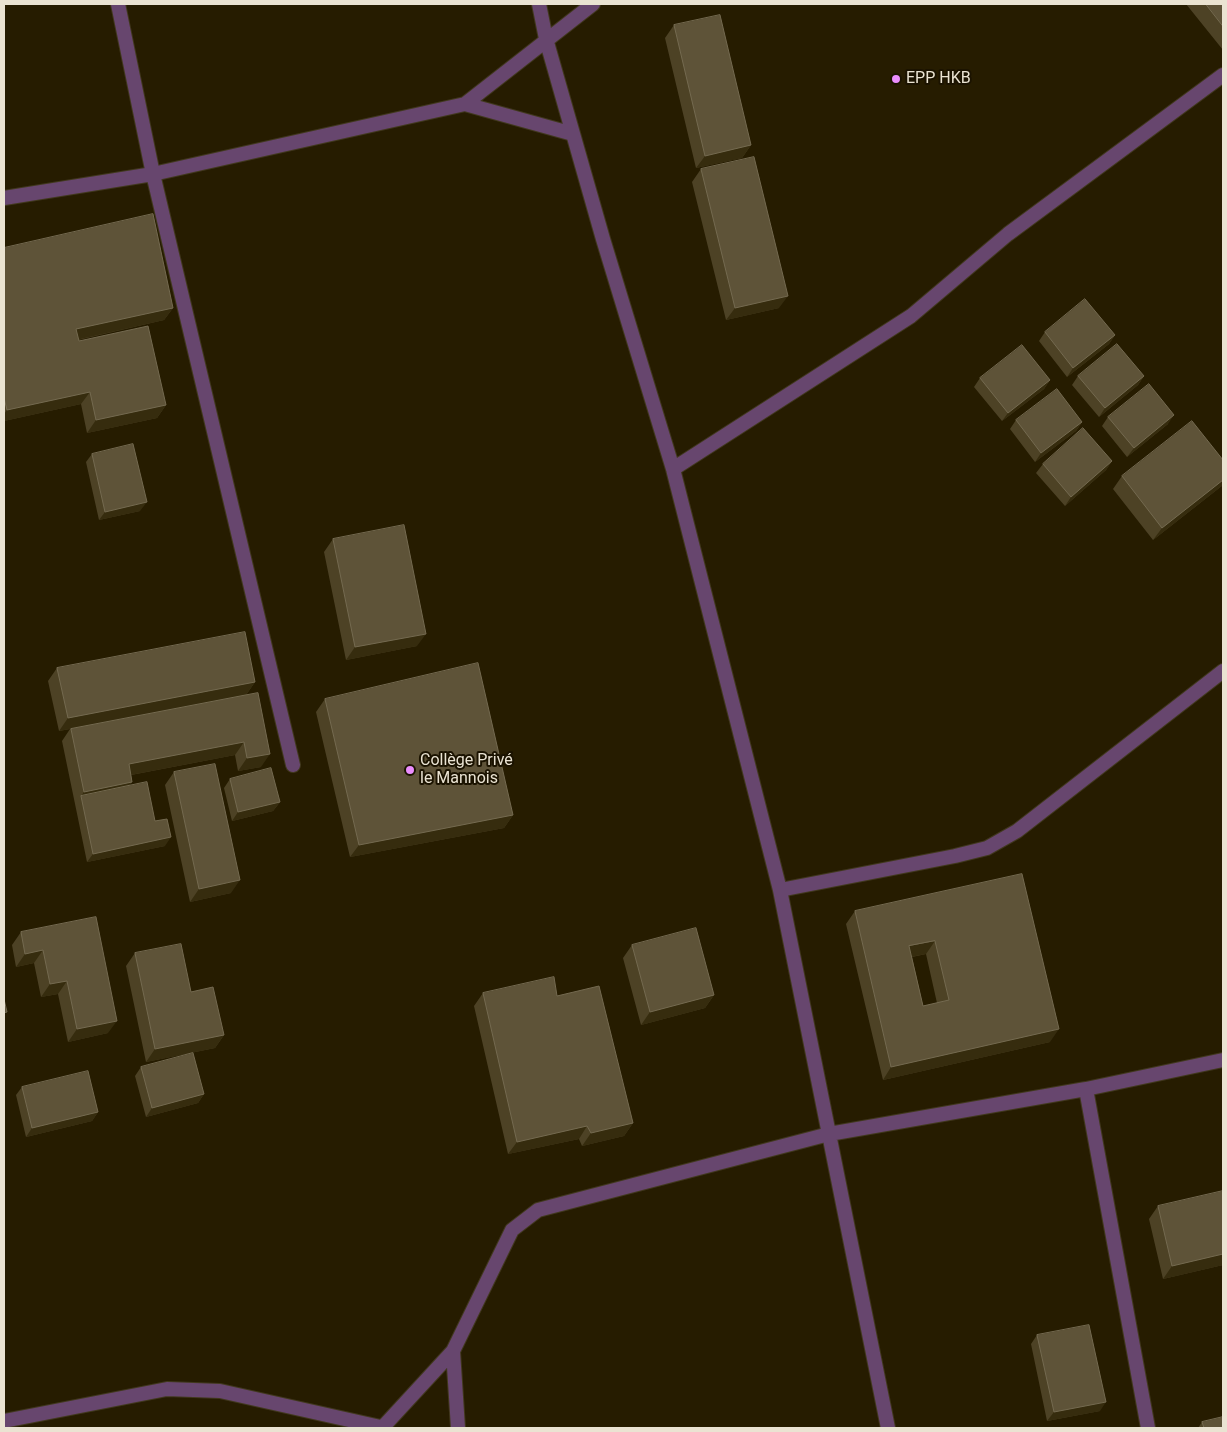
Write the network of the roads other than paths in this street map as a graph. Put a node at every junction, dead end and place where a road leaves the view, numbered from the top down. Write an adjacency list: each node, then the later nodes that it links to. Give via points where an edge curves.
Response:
1 (118, 4): 8 (street)
2 (539, 4): 4 (street)
3 (593, 4): 4 (street)
4 (546, 39): 6 (street); 7 (street)
5 (1223, 75): 10 (street, via 1008,234 911,316)
6 (465, 104): 7 (street); 8 (street)
7 (573, 134): 10 (street)
8 (153, 174): 9 (street); 12 (street)
9 (4, 198)
10 (673, 469): 13 (street)
11 (1223, 671): 13 (street, via 1016,831 987,848)
12 (293, 765)
13 (780, 890): 16 (street)
14 (1223, 1060): 15 (street)
15 (1086, 1089): 16 (street); 22 (street)
16 (829, 1134): 17 (street, via 538,1210 512,1230); 21 (street)
17 (453, 1351): 19 (street); 20 (street)
18 (4, 1421): 19 (street, via 166,1389 220,1391)
19 (384, 1428)
20 (458, 1428)
21 (888, 1428)
22 (1148, 1428)

